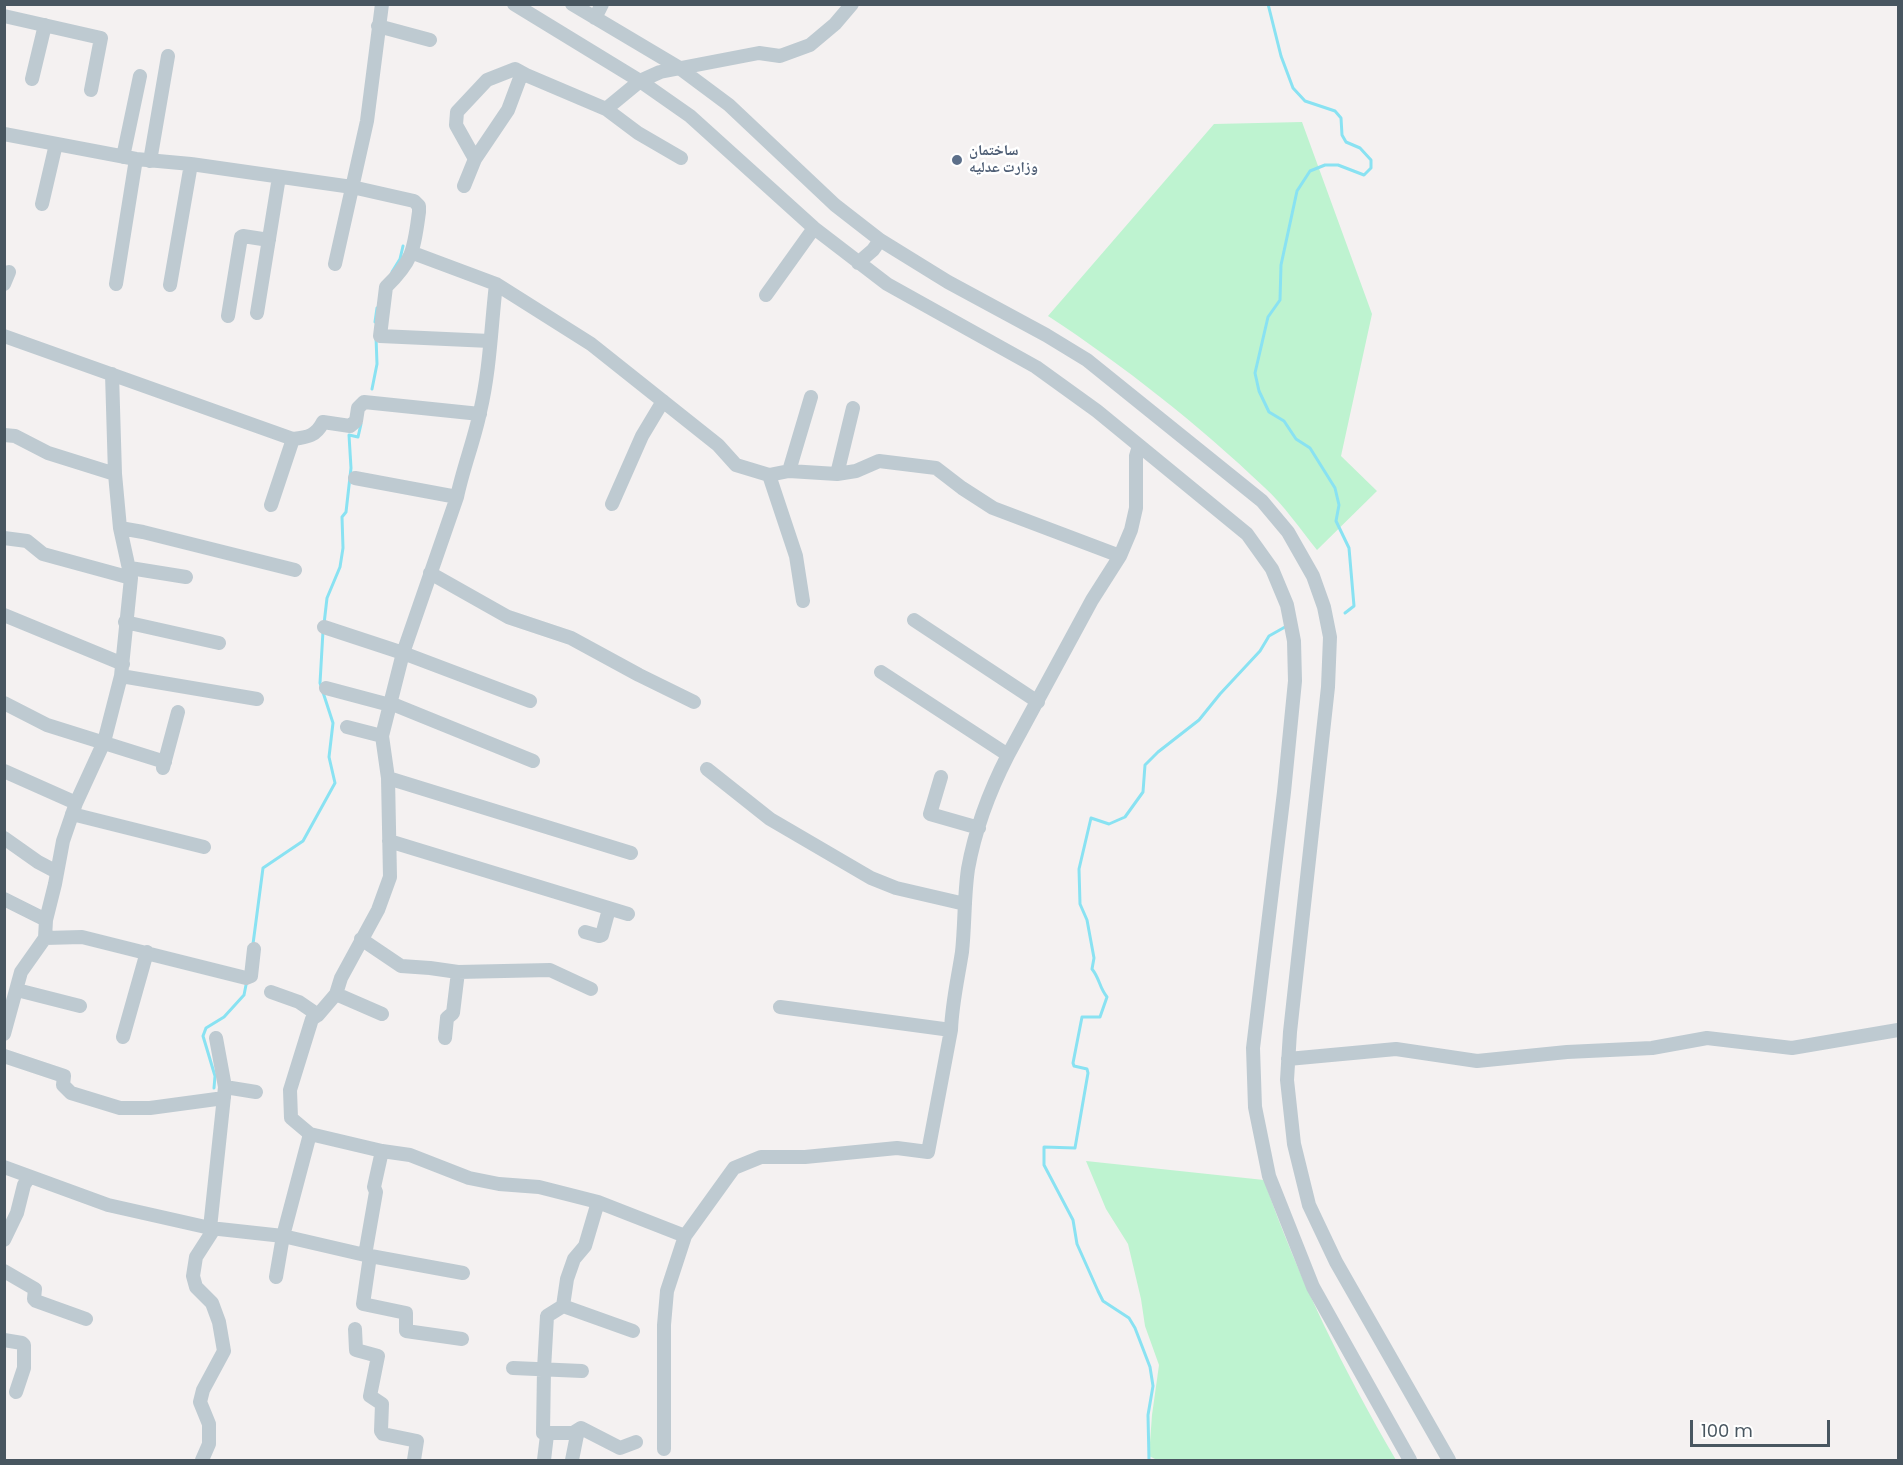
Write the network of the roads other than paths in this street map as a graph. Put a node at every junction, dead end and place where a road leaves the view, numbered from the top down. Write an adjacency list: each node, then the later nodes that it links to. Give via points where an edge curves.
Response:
1 (382, 4): 9 (street)
2 (514, 4): 16 (street)
3 (572, 4): 7 (street)
4 (602, 4): 7 (street)
5 (852, 4): 12 (street, via 810,45 780,56 759,53)
6 (4, 16): 8 (street)
7 (595, 18): 12 (street)
8 (45, 25): 15 (street); 17 (street, via 101,39)
9 (378, 26): 10 (street); 27 (street, via 367,121)
10 (430, 40)
11 (168, 56): 22 (street)
12 (678, 67): 16 (street); 31 (street, via 729,105 835,205)
13 (526, 75): 18 (street); 23 (street, via 520,78 508,110); 23 (street, via 515,69 487,80 457,112 456,125)
14 (140, 76): 22 (street)
15 (32, 78)
16 (640, 81): 18 (street); 29 (street, via 690,116)
17 (91, 90)
18 (606, 110): 21 (street)
19 (4, 134): 20 (street)
20 (56, 144): 22 (street); 28 (street)
21 (681, 158)
22 (136, 159): 24 (street); 35 (street)
23 (475, 159): 26 (street)
24 (191, 164): 25 (street); 37 (street)
25 (279, 177): 27 (street); 30 (street)
26 (464, 186)
27 (352, 188): 32 (street, via 414,201 419,206); 34 (street)
28 (42, 204)
29 (814, 228): 33 (street); 38 (street)
30 (269, 240): 39 (street); 40 (street, via 241,237)
31 (880, 240): 33 (street); 126 (street, via 1088,360 1262,501 1288,532 1312,576 1324,607 1331,664)
32 (413, 253): 36 (street); 42 (street, via 386,287 380,336)
33 (858, 263): 50 (street, via 887,284 1036,367)
34 (335, 264)
35 (116, 284)
36 (496, 284): 42 (street); 45 (street, via 591,344)
37 (170, 285)
38 (766, 295)
39 (257, 313)
40 (228, 316)
41 (4, 336): 43 (street)
42 (490, 341): 47 (street)
43 (112, 374): 49 (street); 52 (street)
44 (811, 397): 51 (street)
45 (663, 401): 54 (street, via 718,445 736,465); 57 (street, via 642,436)
46 (853, 408): 53 (street)
47 (480, 414): 49 (street, via 364,402 350,426 323,422 319,431); 56 (street)
48 (4, 435): 52 (street)
49 (293, 440): 58 (street)
50 (1139, 446): 61 (street, via 1136,508); 160 (street, via 1246,534 1272,569 1287,605 1294,641 1295,681 1253,1048 1255,1107 1269,1176 1313,1287)
51 (789, 471): 53 (street); 54 (street)
52 (115, 474): 59 (street)
53 (837, 474): 61 (street, via 879,461 936,468 993,508)
54 (769, 475): 66 (street, via 795,556)
55 (355, 478): 56 (street)
56 (458, 496): 64 (street)
57 (612, 504)
58 (271, 505)
59 (120, 528): 62 (street); 63 (street)
60 (4, 538): 63 (street, via 27,542 43,554)
61 (1120, 556): 79 (street)
62 (296, 570)
63 (130, 573): 65 (street); 69 (street)
64 (430, 573): 72 (street); 78 (street, via 508,617 572,638)
65 (186, 577)
66 (803, 601)
67 (4, 615): 73 (street)
68 (914, 620): 79 (street)
69 (125, 622): 71 (street); 73 (street)
70 (324, 627): 72 (street)
71 (219, 643)
72 (403, 653): 77 (street); 81 (street)
73 (122, 670): 76 (street); 85 (street)
74 (881, 672): 86 (street)
75 (326, 688): 81 (street)
76 (256, 699)
77 (530, 701)
78 (693, 702)
79 (1038, 702): 86 (street)
80 (4, 703): 85 (street, via 47,725)
81 (390, 704): 84 (street); 87 (street)
82 (178, 712): 85 (street, via 164,765)
83 (347, 727): 84 (street)
84 (382, 736): 91 (street)
85 (104, 742): 92 (street)
86 (1008, 755): 93 (street)
87 (533, 761)
88 (707, 769): 100 (street, via 770,819 871,878)
89 (4, 771): 92 (street)
90 (941, 777): 93 (street, via 930,814)
91 (388, 778): 95 (street); 97 (street)
92 (74, 809): 96 (street); 98 (street)
93 (979, 828): 100 (street, via 968,868)
94 (4, 838): 98 (street)
95 (389, 841): 101 (street); 106 (street, via 390,877 378,910)
96 (204, 847)
97 (631, 853)
98 (57, 872): 103 (street)
99 (4, 899): 103 (street)
100 (965, 904): 119 (street)
101 (609, 909): 102 (street); 104 (street, via 602,935)
102 (628, 914)
103 (46, 920): 105 (street)
104 (585, 932)
105 (45, 938): 108 (street, via 82,937); 111 (street, via 21,972)
106 (361, 939): 109 (street, via 398,965); 113 (street)
107 (254, 949): 108 (street, via 251,976 246,978)
108 (147, 952): 122 (street)
109 (458, 972): 110 (street, via 550,970); 124 (street, via 453,1013 447,1018)
110 (591, 989)
111 (17, 990): 114 (street); 115 (street)
112 (271, 992): 118 (street)
113 (336, 994): 117 (street); 118 (street)
114 (9, 1003): 121 (street)
115 (81, 1006)
116 (780, 1007): 119 (street)
117 (381, 1014)
118 (318, 1015): 129 (street, via 312,1019 290,1090 291,1118)
119 (951, 1030): 136 (street, via 928,1152 897,1148 761,1157 734,1168)
120 (1899, 1030): 126 (street, via 1792,1048 1707,1038 1652,1048 1477,1060 1396,1049)
121 (4, 1034)
122 (123, 1037)
123 (216, 1038): 127 (street)
124 (445, 1038)
125 (4, 1056): 127 (street, via 64,1076 63,1085 71,1093 120,1108 150,1108)
126 (1288, 1059): 161 (street, via 1294,1144 1309,1205 1336,1262)
127 (225, 1092): 128 (street); 134 (street)
128 (256, 1092)
129 (310, 1134): 130 (street); 135 (street)
130 (382, 1151): 133 (street, via 411,1155 469,1178 539,1186); 138 (street)
131 (4, 1167): 132 (street)
132 (29, 1177): 134 (street, via 108,1205); 137 (street)
133 (598, 1202): 136 (street); 142 (street, via 585,1246 574,1259 567,1279)
134 (212, 1228): 135 (street); 156 (street, via 196,1257 193,1276 196,1287 212,1303 224,1351 200,1402 209,1424 209,1444)
135 (283, 1236): 138 (street); 141 (street)
136 (685, 1236): 155 (street, via 667,1291)
137 (4, 1240)
138 (367, 1256): 140 (street); 146 (street, via 363,1304 406,1313 405,1330)
139 (4, 1271): 143 (street, via 35,1289 36,1301)
140 (463, 1273)
141 (276, 1277)
142 (563, 1306): 145 (street); 149 (street, via 547,1316)
143 (86, 1319)
144 (355, 1329): 157 (street, via 356,1350 378,1356 370,1396 381,1402 381,1431 417,1441)
145 (633, 1331)
146 (462, 1339)
147 (4, 1340): 151 (street, via 24,1345 24,1368)
148 (513, 1368): 149 (street)
149 (544, 1369): 150 (street); 153 (street)
150 (582, 1371)
151 (16, 1392)
152 (578, 1430): 153 (street); 154 (street, via 581,1428 620,1448); 159 (street)
153 (543, 1433): 158 (street, via 547,1435)
154 (636, 1442)
155 (664, 1449)
156 (202, 1461)
157 (414, 1461)
158 (544, 1461)
159 (572, 1461)
160 (1410, 1461)
161 (1449, 1461)

